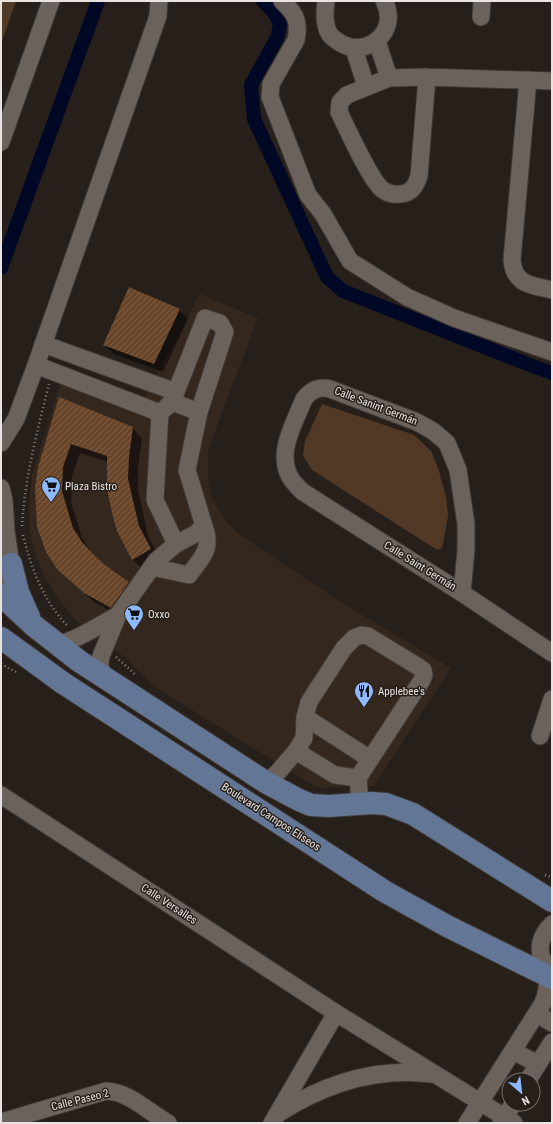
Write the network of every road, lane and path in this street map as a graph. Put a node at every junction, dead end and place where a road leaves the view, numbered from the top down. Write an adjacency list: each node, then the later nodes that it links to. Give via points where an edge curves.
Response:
1 (51, 1): 13 (street)
2 (159, 1): 15 (street, via 158,16)
3 (282, 1): 16 (street, via 295,15 298,32 271,84 270,97 308,195 323,214 350,261 407,297 454,318)
4 (326, 1): 7 (street, via 324,15 326,27 332,38 342,45)
5 (388, 3): 6 (street, via 385,30)
6 (377, 40): 7 (street, via 367,47); 9 (street)
7 (354, 48): 12 (street)
8 (427, 77): 9 (street); 10 (street); 12 (street, via 419,176 415,187 406,194 394,195 383,190 374,179 339,112 340,102 347,95)
9 (389, 78): 12 (street)
10 (528, 80): 11 (street); 14 (street, via 512,268 523,282)
11 (552, 81)
12 (366, 86)
13 (1, 142)
14 (552, 290)
15 (43, 344): 17 (street); 19 (street)
16 (552, 352)
17 (36, 365): 18 (street); 21 (street, via 16,419)
18 (52, 371): 19 (street); 32 (path, via 29,466 22,530 37,580 49,602 65,624)
19 (169, 402): 20 (street); 20 (street, via 205,318 220,323 225,332); 25 (street, via 155,500)
20 (199, 412): 24 (street, via 187,470)
21 (1, 443)
22 (290, 477): 28 (street, Calle Saint Germán, via 303,492); 28 (street, Calle Sanint Germán, via 285,461 287,440 304,399 316,388 330,388 417,422 433,431 447,443 458,470 466,524)
23 (1, 488): 27 (street, via 4,500)
24 (204, 526): 25 (street); 26 (street, via 208,543 206,551 189,574)
25 (176, 544): 26 (street)
26 (152, 567): 30 (street)
27 (6, 571): 31 (main road)
28 (462, 593): 35 (street, Calle Saint Germán)
29 (1, 595): 31 (main road)
30 (118, 615): 32 (street); 36 (street, via 101,656)
31 (33, 625): 34 (main road)
32 (82, 636): 34 (street)
33 (1, 638): 48 (main road, Boulevard Campos Eliseos, via 63,683 384,891 447,926)
34 (57, 645): 36 (main road)
35 (552, 653)
36 (102, 675): 43 (main road)
37 (552, 699): 39 (street)
38 (305, 717): 40 (street, via 304,738); 41 (street); 41 (street, via 309,702 344,648 354,638 368,636 417,666 423,670 422,680)
39 (540, 736)
40 (296, 752): 42 (street, via 336,775); 43 (street)
41 (370, 759): 42 (street)
42 (358, 778): 45 (street)
43 (267, 783): 45 (main road, via 311,804 328,806)
44 (1, 795): 49 (street, Calle Versalles)
45 (360, 803): 46 (main road, via 386,804 413,814)
46 (552, 902)
47 (552, 924): 48 (street, via 542,937 540,946)
48 (550, 977): 50 (street, via 543,1003)
49 (336, 1013): 56 (street, Calle Versalles); 59 (street, Calle Versalles)
50 (536, 1014): 51 (street); 53 (street)
51 (552, 1023)
52 (552, 1042): 54 (street)
53 (513, 1051): 54 (street); 57 (street)
54 (538, 1064): 55 (street)
55 (533, 1072)
56 (437, 1075): 57 (street, Calle Versalles); 59 (street, Calle Versalles, via 398,1072 358,1078 319,1090 301,1099)
57 (481, 1103): 58 (street, Calle Versalles); 62 (street)
58 (508, 1117)
59 (276, 1118)
60 (160, 1120): 61 (street, Calle Paseo 2, via 124,1095 106,1091)
61 (1, 1122)
62 (467, 1123)

